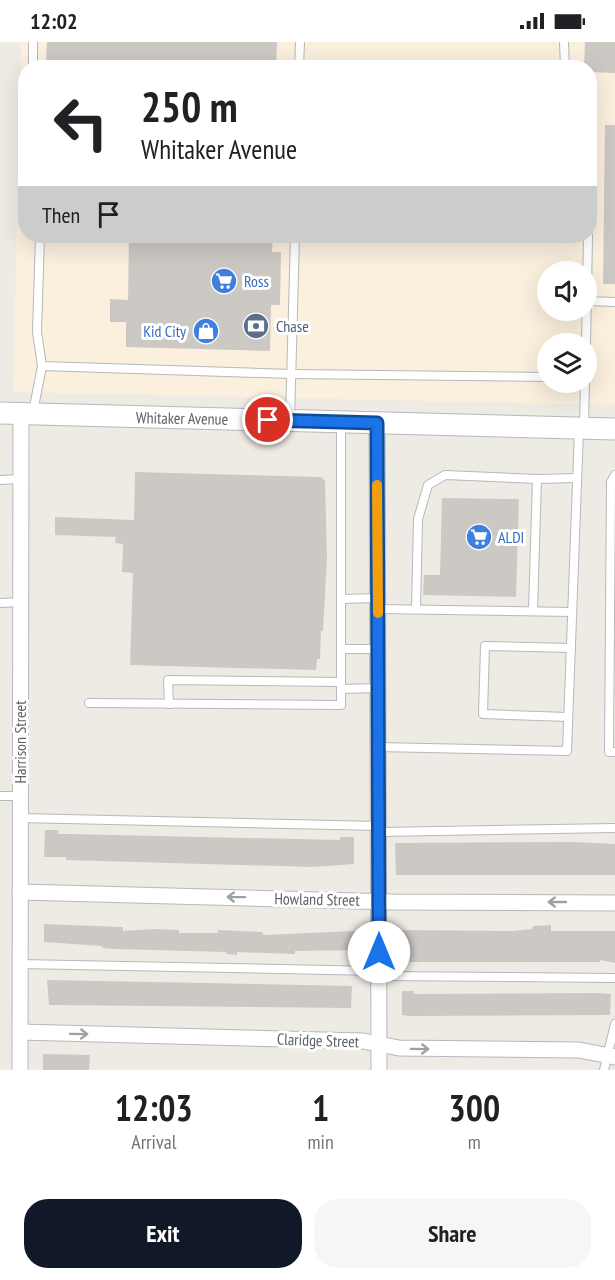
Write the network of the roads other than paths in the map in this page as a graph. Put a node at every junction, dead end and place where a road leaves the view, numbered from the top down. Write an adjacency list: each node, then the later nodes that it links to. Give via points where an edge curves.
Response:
1 (33, 42): 4 (lane)
2 (300, 42): 5 (lane)
3 (564, 42): 6 (lane)
4 (33, 60)
5 (300, 60)
6 (565, 60)
7 (40, 243): 13 (lane, via 37,332)
8 (295, 243): 14 (lane)
9 (588, 243): 10 (lane)
10 (588, 261)
11 (597, 301): 12 (lane)
12 (615, 302)
13 (42, 366): 14 (lane); 17 (lane)
14 (291, 374): 15 (lane); 18 (lane)
15 (537, 377)
16 (584, 393): 21 (lane)
17 (18, 413): 18 (street, Whitaker Avenue); 25 (street, Harrison Street)
18 (290, 420): 19 (street, Whitaker Avenue)
19 (341, 422): 20 (street, Whitaker Avenue); 28 (lane)
20 (377, 423): 21 (street, Whitaker Avenue); 31 (street)
21 (581, 428): 22 (street, Whitaker Avenue); 24 (lane)
22 (615, 429)
23 (615, 475): 42 (lane, via 611,482)
24 (577, 478): 26 (lane); 34 (lane)
25 (21, 479): 27 (lane); 29 (street, Harrison Street)
26 (537, 479): 32 (lane, via 445,475 428,485 418,519); 33 (lane)
27 (0, 480)
28 (341, 599): 31 (lane); 36 (lane)
29 (21, 602): 30 (lane); 47 (street, Harrison Street)
30 (0, 603)
31 (378, 604): 32 (lane); 37 (street)
32 (416, 609): 33 (lane)
33 (533, 611): 34 (lane)
34 (572, 612): 35 (lane)
35 (571, 648): 43 (lane); 43 (lane, via 485,646 483,714)
36 (341, 649): 37 (lane); 38 (lane)
37 (378, 649): 39 (street)
38 (341, 685): 39 (lane); 41 (lane, via 341,705); 41 (lane, via 168,680)
39 (378, 688): 44 (street)
40 (89, 704): 41 (lane)
41 (169, 704)
42 (612, 713): 45 (lane, via 609,752)
43 (568, 717): 44 (lane, via 567,751)
44 (378, 747): 50 (street)
45 (615, 752)
46 (0, 796): 47 (lane)
47 (20, 796): 48 (street, Harrison Street)
48 (20, 818): 50 (lane); 51 (street, Harrison Street)
49 (615, 828): 50 (lane)
50 (379, 829): 52 (street)
51 (20, 892): 52 (street, Howland Street, one-way to 51); 54 (street, Harrison Street)
52 (379, 901): 53 (street, Howland Street, one-way to 52); 55 (street)
53 (615, 903)
54 (20, 964): 55 (lane); 58 (street, Harrison Street)
55 (379, 974): 56 (lane); 59 (street)
56 (615, 978)
57 (615, 1023): 60 (lane)
58 (20, 1032): 59 (street, Claridge Street, one-way to 59); 61 (street, Harrison Street)
59 (380, 1044): 60 (street, Claridge Street, one-way to 60, via 399,1048 579,1050); 62 (street)
60 (609, 1061)
61 (20, 1070)
62 (379, 1070)

